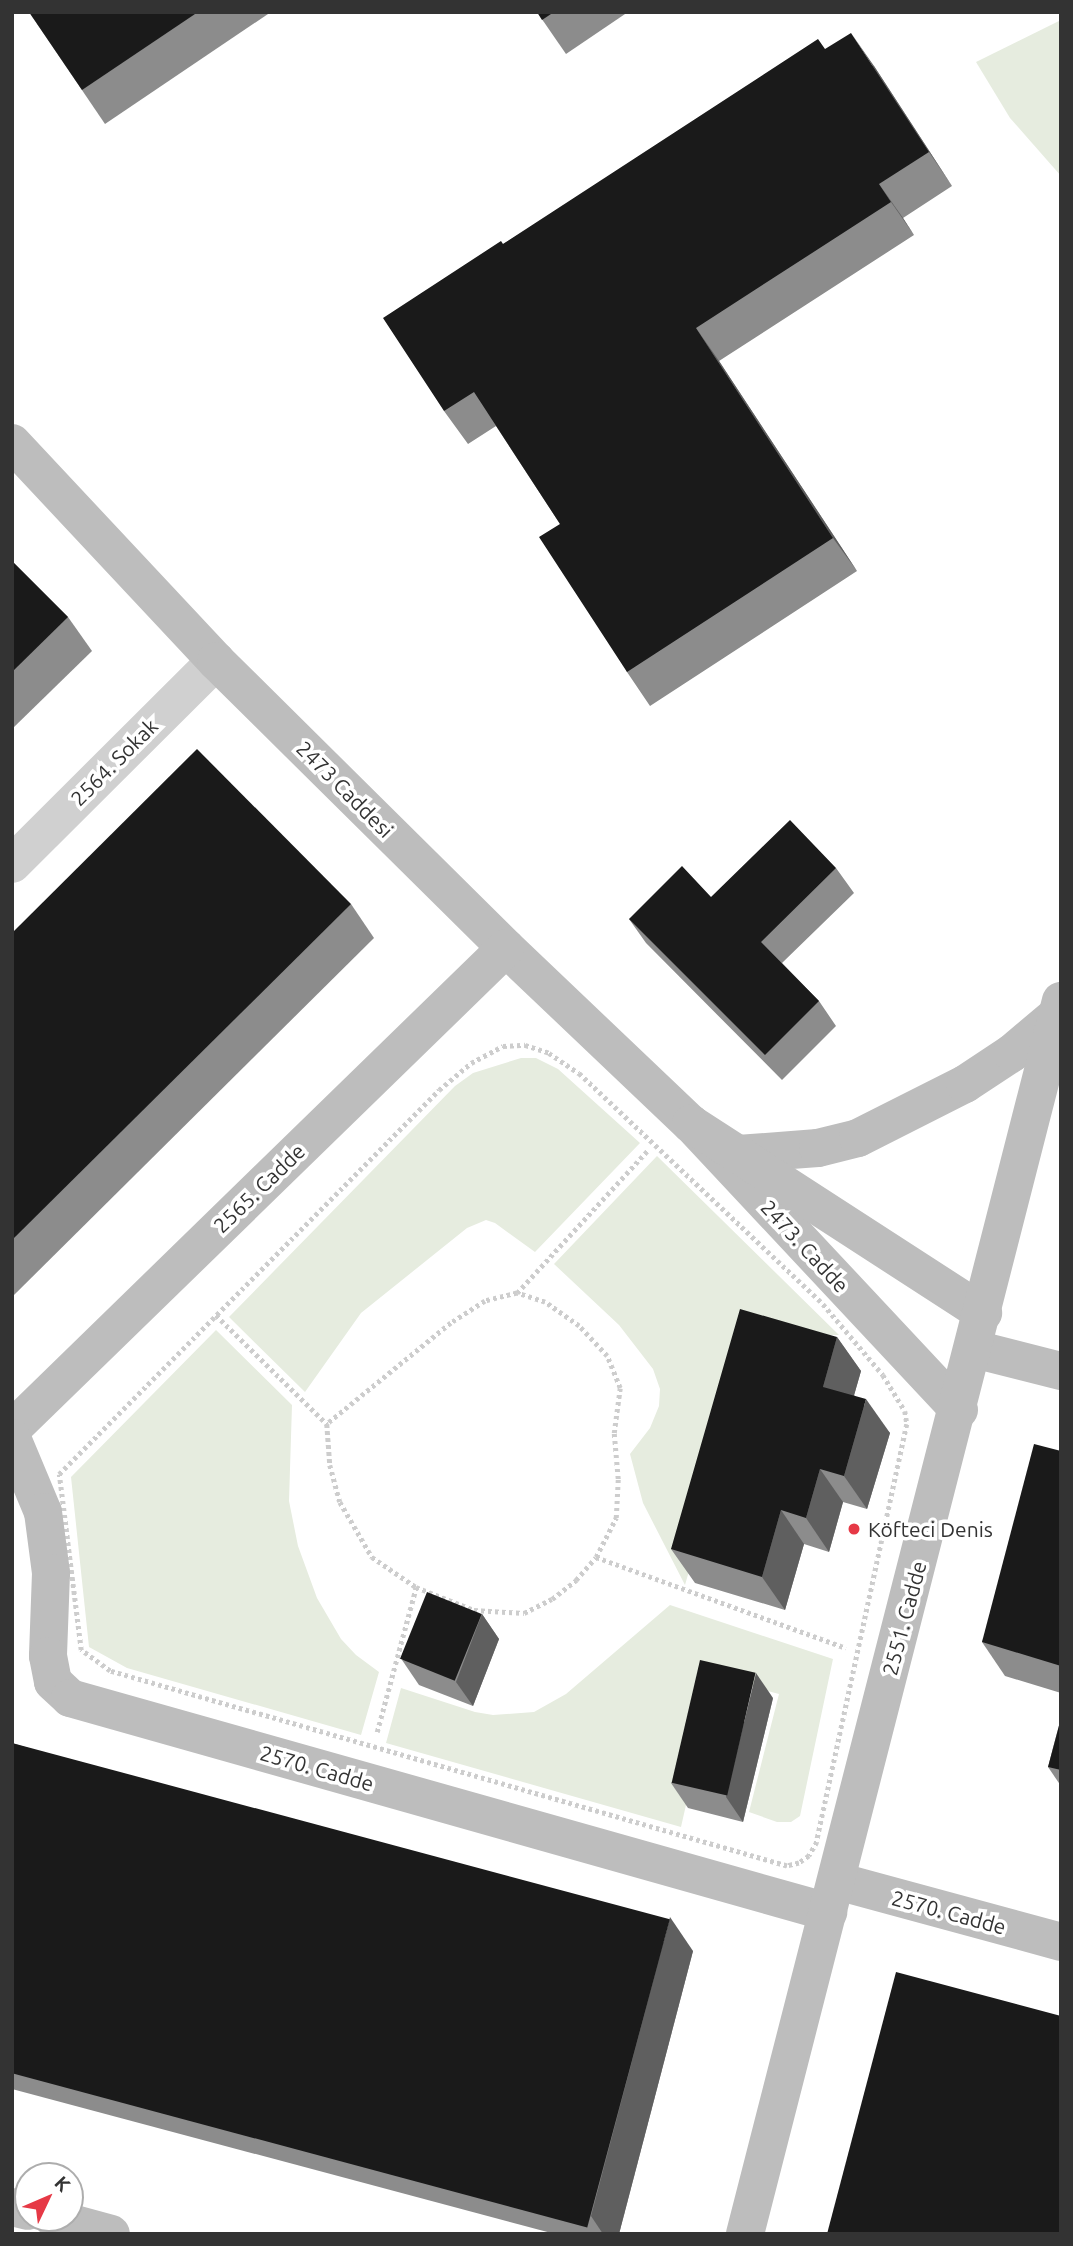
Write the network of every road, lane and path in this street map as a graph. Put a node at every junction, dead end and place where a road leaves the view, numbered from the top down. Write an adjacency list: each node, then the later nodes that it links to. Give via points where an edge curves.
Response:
1 (12, 443): 2 (street, 2473 Caddesi)
2 (216, 661): 3 (street, 2564. Sokak); 4 (street, 2473 Caddesi)
3 (12, 863)
4 (506, 948): 6 (street, 2473 Caddesi); 16 (street, 2565. Cadde)
5 (1059, 1008): 8 (street, via 1013,1053 964,1084 858,1138 818,1148); 10 (street, 2551. Cadde)
6 (691, 1124): 8 (street, 2473. Cadde); 14 (street, 2473. Cadde)
7 (654, 1144): 9 (path); 11 (path, via 579,1073 549,1053 525,1045 503,1046 471,1063 439,1090); 20 (path, via 823,1304 883,1375 905,1411)
8 (738, 1154): 10 (street, 2473. Cadde)
9 (517, 1293): 15 (path, via 485,1301 451,1323); 18 (path, via 545,1302 579,1326 607,1356 620,1388 614,1433 616,1518)
10 (983, 1313): 12 (street, 2551. Cadde)
11 (216, 1315): 15 (path); 21 (path, via 59,1475 81,1650 110,1671)
12 (974, 1349): 13 (street); 14 (street, 2551. Cadde)
13 (1061, 1371)
14 (959, 1410): 20 (street, 2551. Cadde)
15 (327, 1424): 19 (path, via 330,1465 340,1502 372,1557)
16 (12, 1429)
17 (12, 1438): 22 (street, 2570. Cadde, via 43,1512 51,1573 48,1656 53,1682 70,1698)
18 (596, 1557): 19 (path, via 552,1599 524,1613 474,1610); 20 (path)
19 (416, 1587): 21 (path)
20 (875, 1660): 21 (path, via 817,1842 809,1856 787,1866); 22 (street, 2551. Cadde)
21 (373, 1746)
22 (832, 1897): 23 (street, 2570. Cadde); 26 (street, 2551. Cadde)
23 (1061, 1942)
24 (84, 2227): 25 (street)
25 (111, 2234)
26 (746, 2234)

